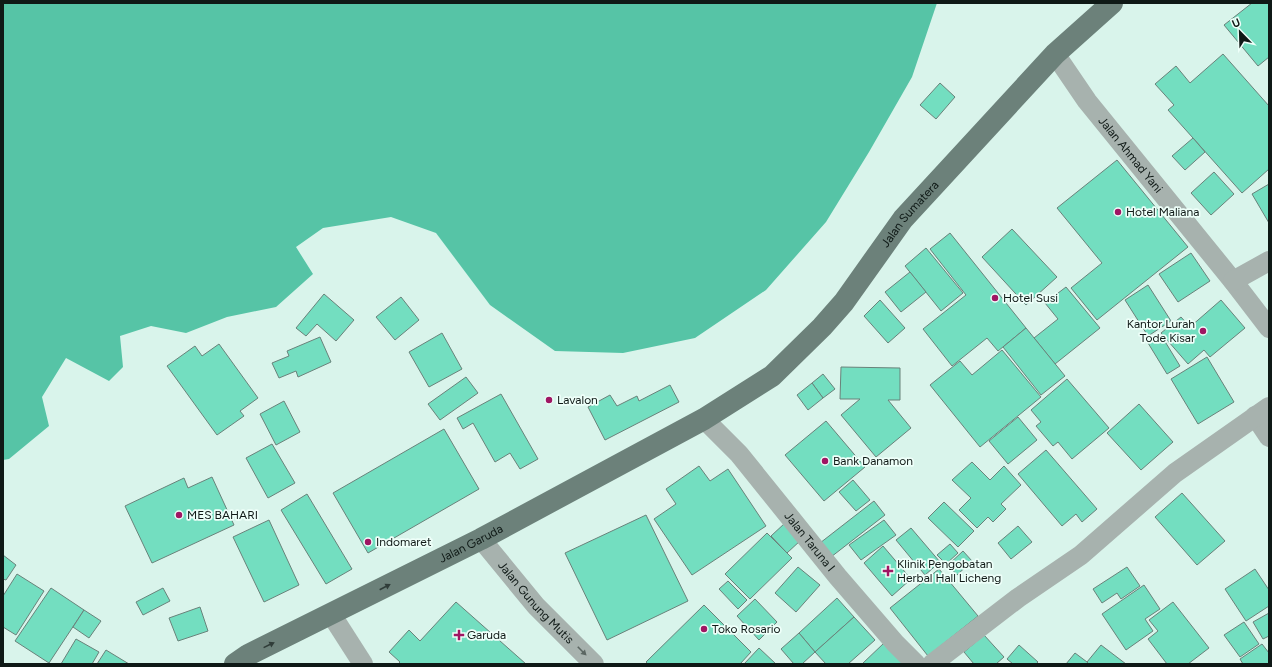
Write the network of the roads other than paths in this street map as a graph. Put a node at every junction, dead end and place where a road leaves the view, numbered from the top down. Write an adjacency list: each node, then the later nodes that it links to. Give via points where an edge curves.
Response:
1 (1112, 3): 2 (main road, Jalan Sumatera)
2 (1055, 54): 4 (street, Jalan Ahmad Yani, via 1087,102); 7 (main road, Jalan Sumatera, via 903,219 844,302 822,327 772,376)
3 (1269, 261): 4 (street)
4 (1233, 281): 5 (street, Jalan Ahmad Yani)
5 (1269, 328)
6 (1262, 412): 8 (street); 15 (street, via 1175,474 1080,555 1018,598)
7 (704, 419): 9 (main road, Jalan Garuda); 14 (street, Jalan Taruna I, via 739,454 838,577)
8 (1269, 437)
9 (481, 539): 10 (main road, Jalan Garuda, one-way to 9); 13 (street, Jalan Gunung Mutis, one-way to 13, via 536,606)
10 (331, 614): 11 (main road, Jalan Garuda, one-way to 10); 12 (street)
11 (235, 664)
12 (363, 664)
13 (594, 664)
14 (916, 664)
15 (932, 664)

